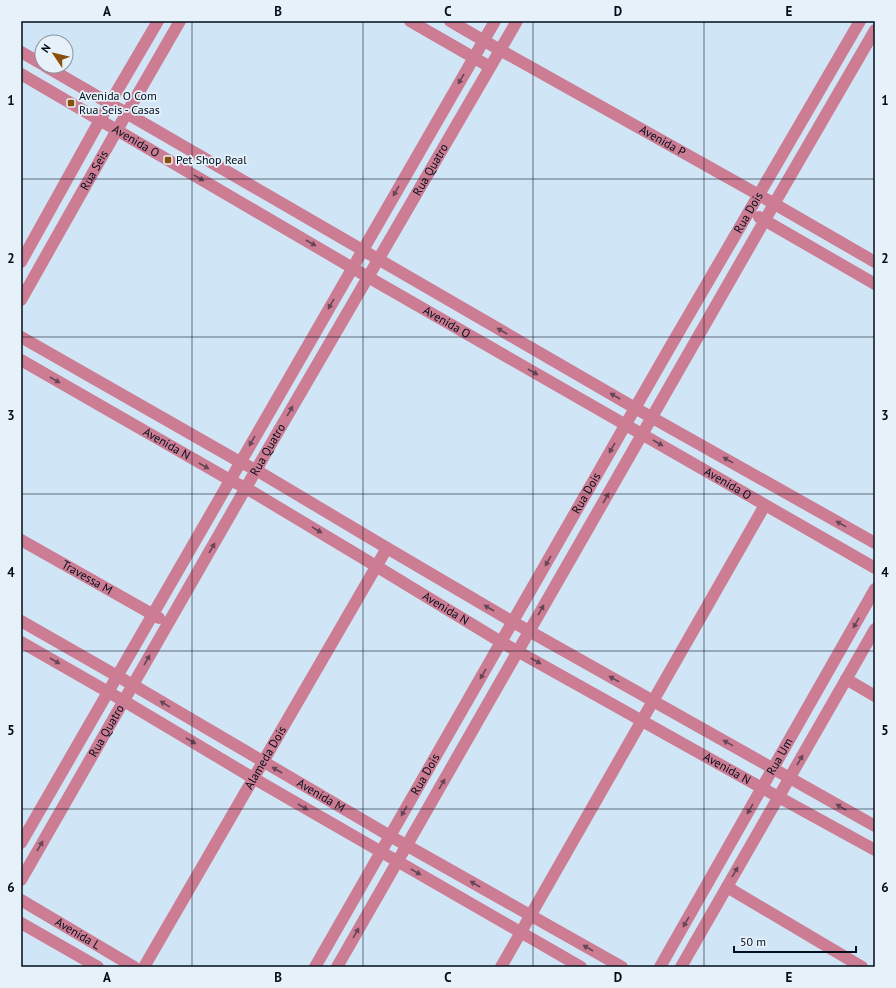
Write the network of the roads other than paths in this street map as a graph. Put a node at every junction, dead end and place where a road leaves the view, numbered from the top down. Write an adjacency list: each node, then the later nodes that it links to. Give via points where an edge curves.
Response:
1 (158, 21): 17 (street, Rua Seis)
2 (180, 21): 18 (street, Rua Seis)
3 (410, 21): 12 (street)
4 (450, 21): 9 (street, Avenida P)
5 (495, 21): 9 (street, Rua Quatro)
6 (517, 21): 10 (street, Rua Quatro)
7 (860, 21): 21 (street, Rua Dois)
8 (875, 30): 22 (street, Rua Dois)
9 (484, 40): 10 (street, Avenida P); 12 (street, Rua Quatro)
10 (500, 50): 14 (street, Rua Quatro); 21 (street, Avenida P)
11 (21, 52): 13 (street)
12 (473, 58): 14 (street); 25 (street, Rua Quatro, one-way to 25)
13 (34, 59)
14 (490, 67): 26 (street, Rua Quatro)
15 (21, 74): 19 (street, Avenida O)
16 (59, 74): 17 (street, Avenida O)
17 (110, 103): 18 (street, Avenida O); 19 (street, Rua Seis)
18 (127, 113): 20 (street, Rua Seis); 25 (street, Avenida O)
19 (100, 120): 20 (street, Avenida O); 27 (street, Rua Seis)
20 (117, 130): 29 (street, Avenida O, one-way to 29); 32 (street, Rua Seis)
21 (759, 195): 22 (street, Avenida P); 23 (street, Rua Dois)
22 (774, 204): 24 (street, Rua Dois); 28 (street, Avenida P)
23 (749, 211): 24 (street); 35 (street, Rua Dois)
24 (765, 220): 31 (street); 36 (street, Rua Dois)
25 (362, 250): 26 (street, Avenida O); 29 (street, Rua Quatro)
26 (379, 259): 30 (street, Rua Quatro); 35 (street, Avenida O, one-way to 26)
27 (21, 262)
28 (875, 262)
29 (352, 267): 30 (street, Avenida O); 39 (street, Rua Quatro, one-way to 39)
30 (368, 277): 37 (street, Avenida O, one-way to 37); 40 (street, Rua Quatro, one-way to 30)
31 (875, 284)
32 (21, 300)
33 (21, 338): 39 (street, Avenida N)
34 (21, 360): 41 (street, Avenida N, one-way to 41)
35 (635, 408): 36 (street, Avenida O); 37 (street, Rua Dois)
36 (652, 417): 38 (street, Rua Dois); 45 (street, Avenida O, one-way to 36)
37 (626, 425): 38 (street, Avenida O); 52 (street, Rua Dois, one-way to 52)
38 (642, 434): 43 (street, Avenida O, one-way to 43); 55 (street, Rua Dois, one-way to 38)
39 (240, 462): 40 (street, Avenida N); 41 (street, Rua Quatro)
40 (256, 470): 42 (street, Rua Quatro); 46 (street, Avenida N)
41 (230, 480): 42 (street, Avenida N); 50 (street, Rua Quatro)
42 (246, 488): 47 (street, Avenida N, one-way to 47); 53 (street, Rua Quatro, one-way to 42)
43 (765, 505): 48 (street, Avenida O); 65 (street)
44 (21, 540): 50 (street, Travessa M)
45 (875, 543)
46 (387, 548): 47 (street, Alameda Dois); 52 (street, Avenida N, one-way to 46)
47 (376, 566): 57 (street, Avenida N); 67 (street, Alameda Dois)
48 (875, 568)
49 (875, 589): 68 (street, Rua Um, one-way to 68)
50 (153, 615): 53 (street, Travessa M); 59 (street, Rua Quatro)
51 (21, 621): 59 (street, Avenida M)
52 (513, 622): 55 (street, Avenida N); 57 (street, Rua Dois)
53 (168, 623): 61 (street, Rua Quatro, one-way to 53)
54 (875, 629): 60 (street, Rua Um)
55 (529, 631): 58 (street, Rua Dois); 65 (street, Avenida N, one-way to 55)
56 (21, 642): 62 (street, Avenida M, one-way to 62)
57 (501, 642): 58 (street, Avenida N); 74 (street, Rua Dois, one-way to 74)
58 (518, 651): 66 (street, Avenida N, one-way to 66); 76 (street, Rua Dois, one-way to 58)
59 (117, 676): 61 (street, Avenida M); 62 (street, Rua Quatro)
60 (846, 679): 63 (street); 70 (street, Rua Um, one-way to 60)
61 (133, 685): 64 (street, Rua Quatro); 67 (street, Avenida M, one-way to 61)
62 (108, 692): 64 (street, Avenida M); 75 (street, Rua Quatro)
63 (875, 696)
64 (124, 701): 69 (street, Avenida M, one-way to 69); 80 (street, Rua Quatro, one-way to 64)
65 (653, 701): 66 (street); 68 (street, Avenida N, one-way to 65)
66 (642, 721): 71 (street, Avenida N); 83 (street)
67 (263, 761): 69 (street, Alameda Dois); 74 (street, Avenida M, one-way to 67)
68 (773, 768): 70 (street, Avenida N); 71 (street, Rua Um)
69 (253, 778): 78 (street, Avenida M, one-way to 78); 88 (street, Alameda Dois)
70 (790, 778): 72 (street, Rua Um); 73 (street, Avenida N, one-way to 70)
71 (762, 788): 72 (street, Avenida N); 94 (street, Rua Um, one-way to 94)
72 (779, 797): 77 (street, Avenida N); 81 (street, Rua Um, one-way to 72)
73 (875, 826)
74 (390, 836): 76 (street, Avenida M); 78 (street, Rua Dois)
75 (21, 843)
76 (407, 845): 79 (street, Rua Dois); 83 (street, Avenida M, one-way to 76)
77 (875, 850)
78 (381, 852): 79 (street, Avenida M); 89 (street, Rua Dois)
79 (397, 861): 85 (street, Avenida M, one-way to 85); 90 (street, Rua Dois, one-way to 79)
80 (21, 880)
81 (727, 887): 95 (street, Rua Um); 96 (street)
82 (21, 900): 87 (street, Avenida L)
83 (531, 915): 85 (street); 93 (street, Avenida M, one-way to 83)
84 (21, 923): 86 (street, Avenida L)
85 (521, 932): 91 (street); 92 (street, Avenida M)
86 (98, 967)
87 (134, 967)
88 (144, 967)
89 (315, 967)
90 (337, 967)
91 (501, 967)
92 (581, 967)
93 (622, 967)
94 (660, 967)
95 (681, 967)
96 (862, 967)

